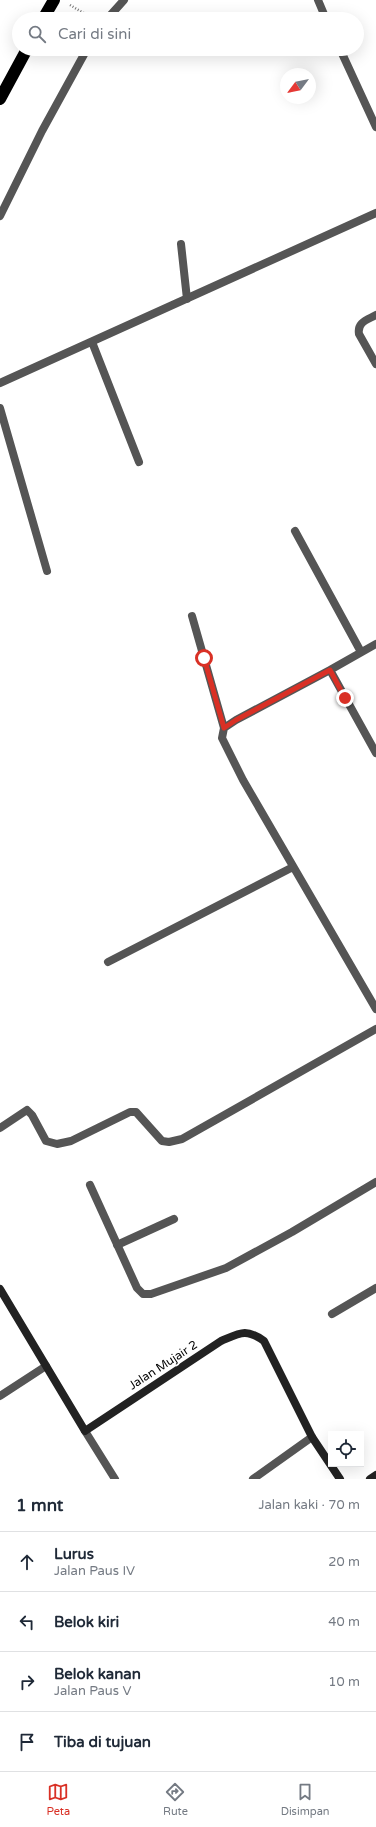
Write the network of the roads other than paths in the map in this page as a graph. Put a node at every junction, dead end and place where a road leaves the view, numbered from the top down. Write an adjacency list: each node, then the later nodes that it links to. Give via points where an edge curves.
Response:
1 (54, 0): 4 (highway)
2 (124, 0): 5 (street)
3 (318, 0): 6 (street)
4 (47, 12)
5 (113, 12)
6 (323, 12)
7 (23, 56): 10 (highway)
8 (83, 56): 13 (street)
9 (343, 56): 11 (street)
10 (0, 99)
11 (376, 127)
12 (376, 212): 15 (street)
13 (0, 216)
14 (181, 244): 15 (street)
15 (187, 299): 17 (street)
16 (376, 315): 18 (street, via 360,323 358,328)
17 (92, 342): 19 (street); 21 (street)
18 (376, 364)
19 (0, 383)
20 (0, 408): 23 (street)
21 (140, 462)
22 (295, 531): 26 (street)
23 (47, 571)
24 (192, 616): 28 (street)
25 (376, 644): 26 (street)
26 (361, 652): 27 (street)
27 (330, 670): 28 (street); 29 (street)
28 (224, 728): 30 (street, via 222,738)
29 (376, 753)
30 (293, 867): 31 (street); 32 (street)
31 (108, 962)
32 (376, 1009)
33 (376, 1029): 34 (street, via 182,1139 169,1142 162,1140 136,1112 130,1112 71,1141 56,1144 46,1141 32,1114 27,1110)
34 (0, 1128)
35 (376, 1182): 38 (street, via 226,1268 155,1293 139,1291)
36 (90, 1185): 38 (street)
37 (174, 1219): 38 (street)
38 (117, 1245)
39 (376, 1288): 41 (street)
40 (0, 1289): 42 (street)
41 (332, 1314)
42 (46, 1366): 43 (street); 44 (street)
43 (0, 1396)
44 (85, 1431): 45 (street, Jalan Mujair 2, via 221,1342 237,1334 249,1332 264,1341); 47 (street)
45 (312, 1437): 48 (street); 49 (street, Jalan Mujair 2)
46 (376, 1475): 50 (street)
47 (115, 1479)
48 (254, 1479)
49 (340, 1479)
50 (370, 1479)

